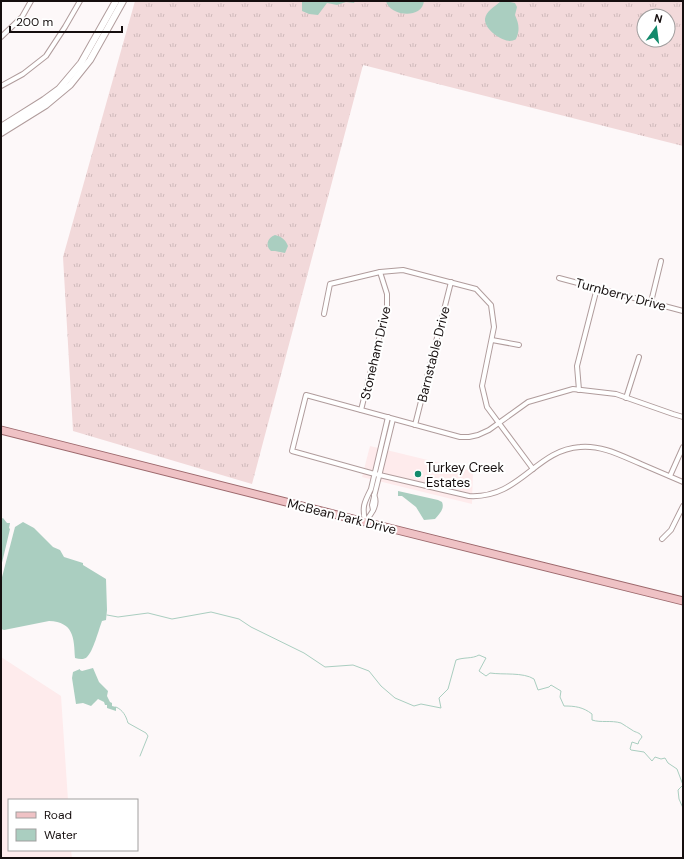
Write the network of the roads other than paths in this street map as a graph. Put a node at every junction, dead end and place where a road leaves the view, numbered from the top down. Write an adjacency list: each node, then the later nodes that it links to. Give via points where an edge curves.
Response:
1 (31, 1): 5 (street, via 22,17)
2 (80, 1): 6 (street, via 46,56 23,74)
3 (116, 1): 7 (main road, via 81,63 59,89)
4 (123, 1): 8 (main road, via 90,60 70,85 46,105)
5 (1, 37)
6 (1, 86)
7 (1, 127)
8 (1, 133)
9 (661, 261): 14 (street)
10 (380, 272): 12 (street, via 403,270); 16 (street, via 330,284); 22 (street, Stoneham Drive, via 387,294 387,307)
11 (559, 278): 13 (street, Turnberry Drive)
12 (451, 282): 17 (street, via 476,288 491,305 494,327); 27 (street, Barnstable Drive)
13 (598, 288): 14 (street, Turnberry Drive); 20 (street, via 577,366)
14 (651, 302): 15 (street, Turnberry Drive)
15 (683, 311)
16 (324, 314)
17 (492, 340): 18 (street); 26 (street, via 482,386 487,407)
18 (519, 345)
19 (639, 357): 21 (street)
20 (580, 390): 21 (street, via 616,394); 26 (street, via 573,389 528,402)
21 (626, 398): 24 (street)
22 (361, 410): 23 (street); 31 (street, via 306,395 292,451)
23 (388, 417): 25 (street); 31 (street)
24 (683, 417)
25 (393, 419): 27 (street); 31 (street)
26 (500, 423): 27 (street, via 469,437); 30 (street)
27 (415, 425)
28 (1, 430): 37 (main road, McBean Park Drive)
29 (683, 447): 32 (street)
30 (534, 469): 31 (street, via 503,490 477,496 462,495); 32 (street, via 558,452 590,447 613,452)
31 (377, 475): 34 (street); 35 (street)
32 (670, 476): 33 (street)
33 (683, 482)
34 (369, 493): 35 (street); 37 (street, via 363,509)
35 (374, 495): 37 (street, via 376,501)
36 (683, 506): 38 (street, via 671,530)
37 (365, 522): 39 (main road, McBean Park Drive)
38 (662, 539)
39 (683, 601)

